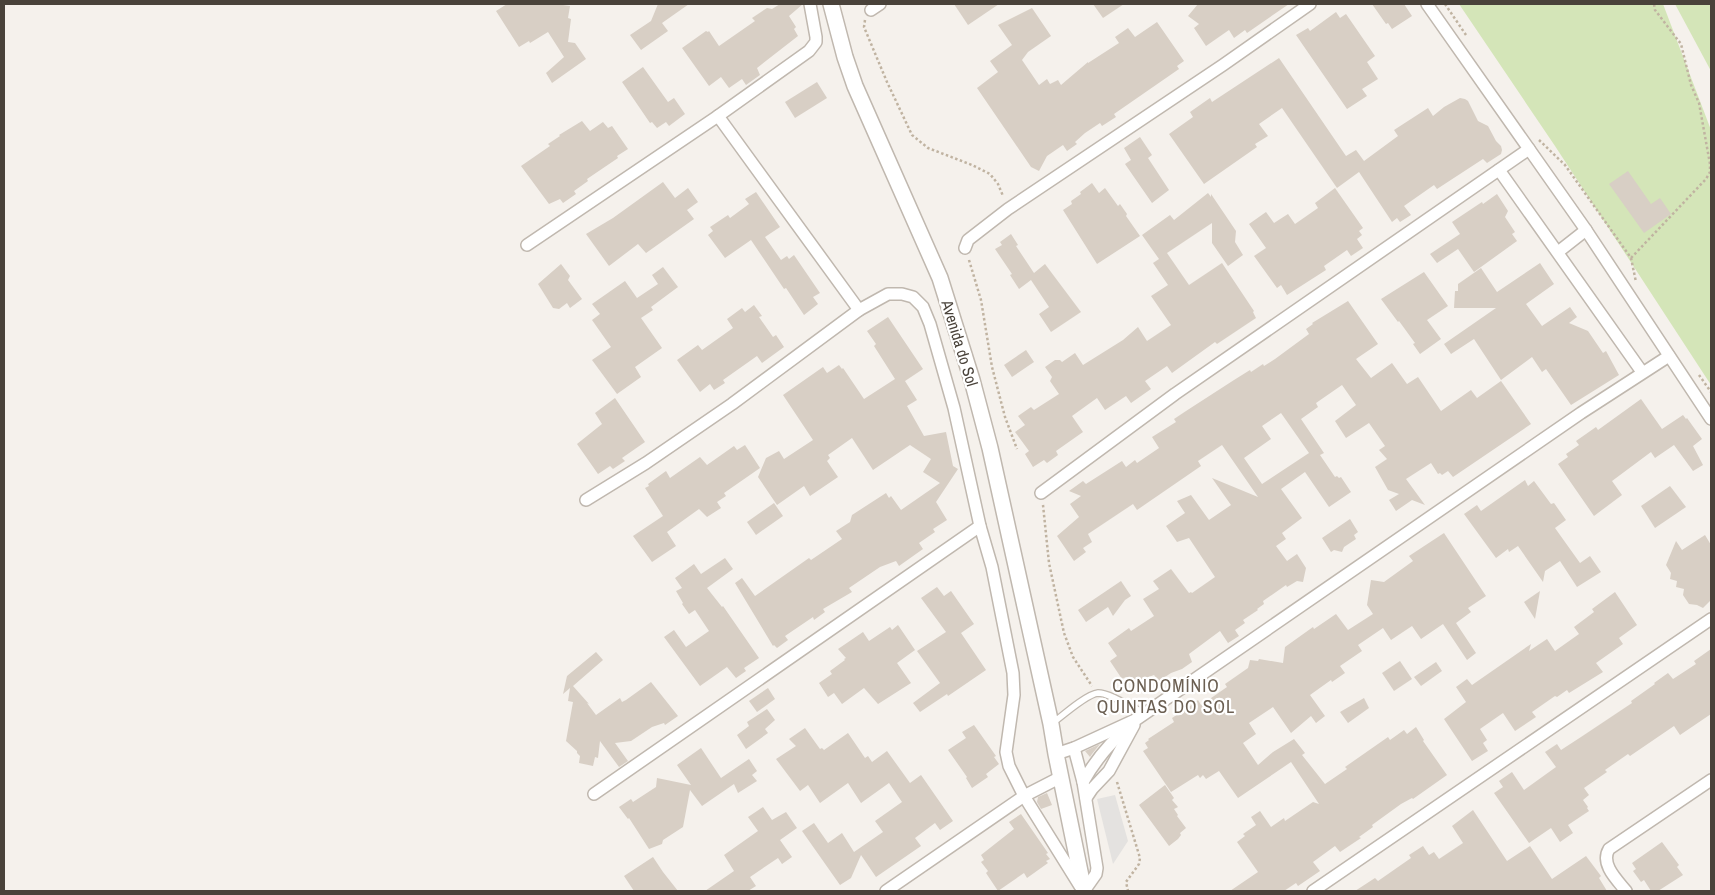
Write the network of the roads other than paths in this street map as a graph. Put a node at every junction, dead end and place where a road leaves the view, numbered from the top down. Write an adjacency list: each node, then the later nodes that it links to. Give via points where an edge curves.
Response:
1 (810, 4): 5 (street, via 816,37 813,46 789,67)
2 (831, 4): 21 (street, Avenida do Sol, via 855,86 940,278 972,380)
3 (1310, 4): 10 (street, via 1008,209 968,240)
4 (1427, 4): 6 (street)
5 (718, 116): 9 (street); 12 (street)
6 (1529, 149): 7 (street); 8 (street)
7 (1499, 170): 11 (street); 16 (street, via 1175,394)
8 (1586, 230): 11 (street); 13 (street)
9 (527, 245)
10 (965, 248)
11 (1558, 252): 14 (street)
12 (859, 310): 17 (street, via 725,409); 18 (street, via 888,294 913,297 923,306 940,353)
13 (1669, 356): 14 (street); 15 (street)
14 (1642, 372): 20 (street)
15 (1711, 419)
16 (1041, 493)
17 (586, 500)
18 (980, 526): 27 (street); 28 (street, via 1014,673 1006,752 1009,766)
19 (1711, 619): 32 (street)
20 (1139, 718): 21 (lane, via 1106,695 1097,693 1085,698); 22 (street); 26 (street, via 1099,755); 29 (street, via 1109,771)
21 (1051, 724): 23 (street, Avenida do Sol)
22 (1074, 748): 23 (street); 26 (street)
23 (1056, 754): 24 (street, Avenida do Sol)
24 (1061, 777): 28 (street); 31 (street, Avenida do Sol)
25 (1711, 780): 33 (street, via 1609,849 1605,855 1610,870)
26 (1083, 782): 29 (street)
27 (594, 794)
28 (1024, 796): 30 (street); 31 (street)
29 (1086, 798): 31 (street, via 1097,868)
30 (886, 891)
31 (1084, 891)
32 (1313, 891)
33 (1626, 891)

